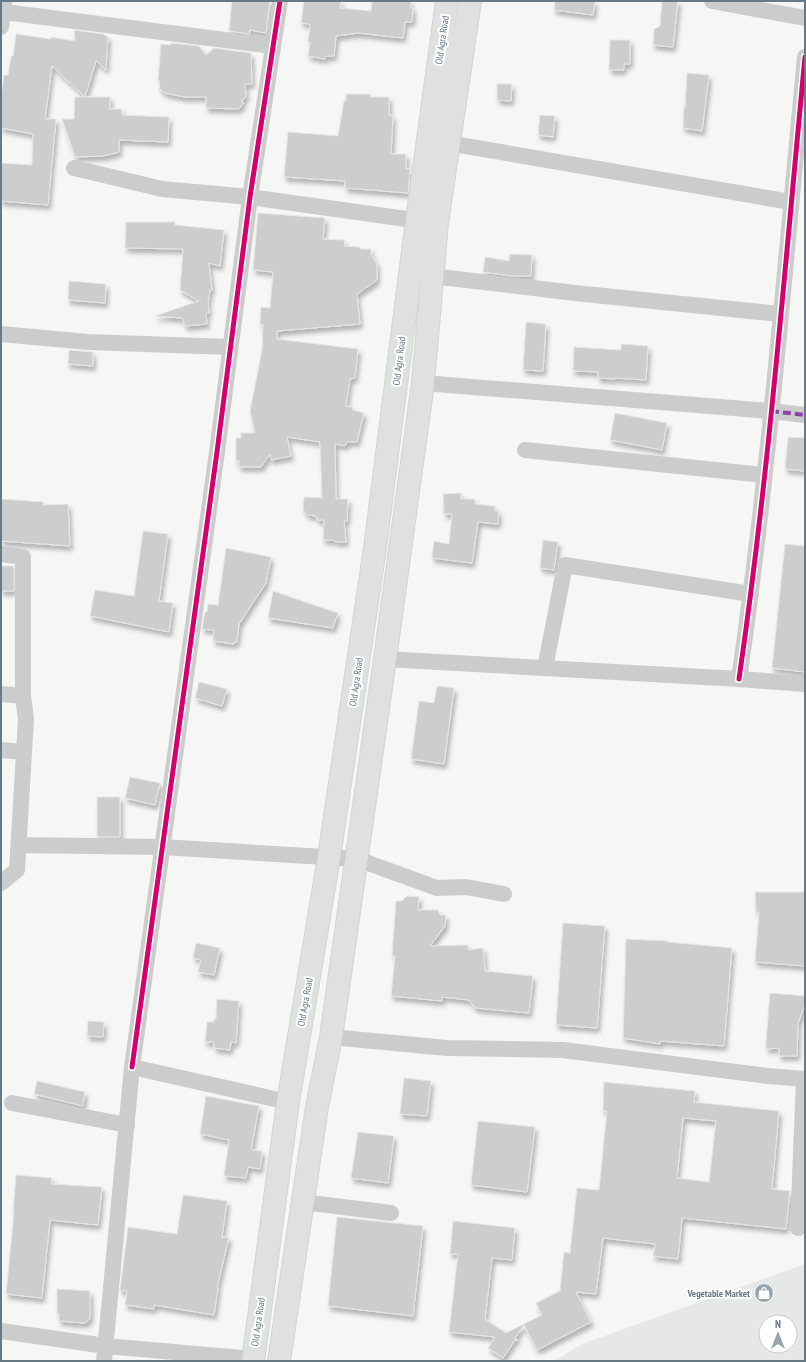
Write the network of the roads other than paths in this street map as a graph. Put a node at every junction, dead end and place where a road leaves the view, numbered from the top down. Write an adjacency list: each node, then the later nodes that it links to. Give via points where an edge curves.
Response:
1 (280, 1): 7 (street)
2 (447, 1): 14 (highway, Old Agra Road)
3 (470, 1): 9 (highway)
4 (722, 2): 6 (street)
5 (2, 13): 7 (street)
6 (805, 18)
7 (273, 46): 12 (street)
8 (805, 57): 11 (street)
9 (448, 143): 13 (street); 14 (highway)
10 (74, 168): 12 (street, via 162,189)
11 (800, 172): 13 (street)
12 (250, 197): 14 (street); 18 (street)
13 (791, 202): 16 (street)
14 (427, 222): 15 (highway); 36 (highway, Old Agra Road)
15 (432, 276): 16 (street, via 575,294); 19 (highway)
16 (780, 314): 20 (street)
17 (1, 334): 18 (street, via 88,342)
18 (230, 346): 35 (street)
19 (423, 383): 20 (street); 26 (highway)
20 (771, 411): 21 (street); 23 (street)
21 (805, 415)
22 (525, 450): 23 (street)
23 (764, 475): 25 (street)
24 (1, 554): 31 (street, via 23,557)
25 (751, 594): 27 (street, via 565,565); 28 (street)
26 (385, 659): 27 (street); 37 (highway)
27 (545, 668): 28 (street)
28 (739, 679): 29 (street)
29 (805, 684)
30 (1, 694): 31 (street)
31 (23, 696): 33 (street, via 26,719)
32 (1, 750): 33 (street)
33 (24, 752): 34 (street)
34 (19, 845): 35 (street); 39 (street)
35 (162, 847): 36 (street); 44 (street)
36 (330, 857): 37 (street); 42 (highway, Old Agra Road)
37 (357, 859): 41 (street, via 437,888 466,887); 43 (highway)
38 (1, 869): 39 (street)
39 (18, 870): 40 (street)
40 (1, 883)
41 (504, 894)
42 (300, 1033): 43 (highway); 46 (highway, Old Agra Road)
43 (331, 1037): 45 (street, via 447,1048 563,1050); 49 (highway, via 317,1107)
44 (132, 1067): 46 (street); 48 (street)
45 (805, 1079): 51 (street)
46 (288, 1102): 54 (highway, Old Agra Road)
47 (12, 1103): 48 (street)
48 (127, 1125): 53 (street)
49 (303, 1202): 50 (street); 55 (highway)
50 (391, 1213)
51 (798, 1228)
52 (1, 1331): 53 (street)
53 (105, 1354): 54 (street)
54 (253, 1360)
55 (279, 1361)

